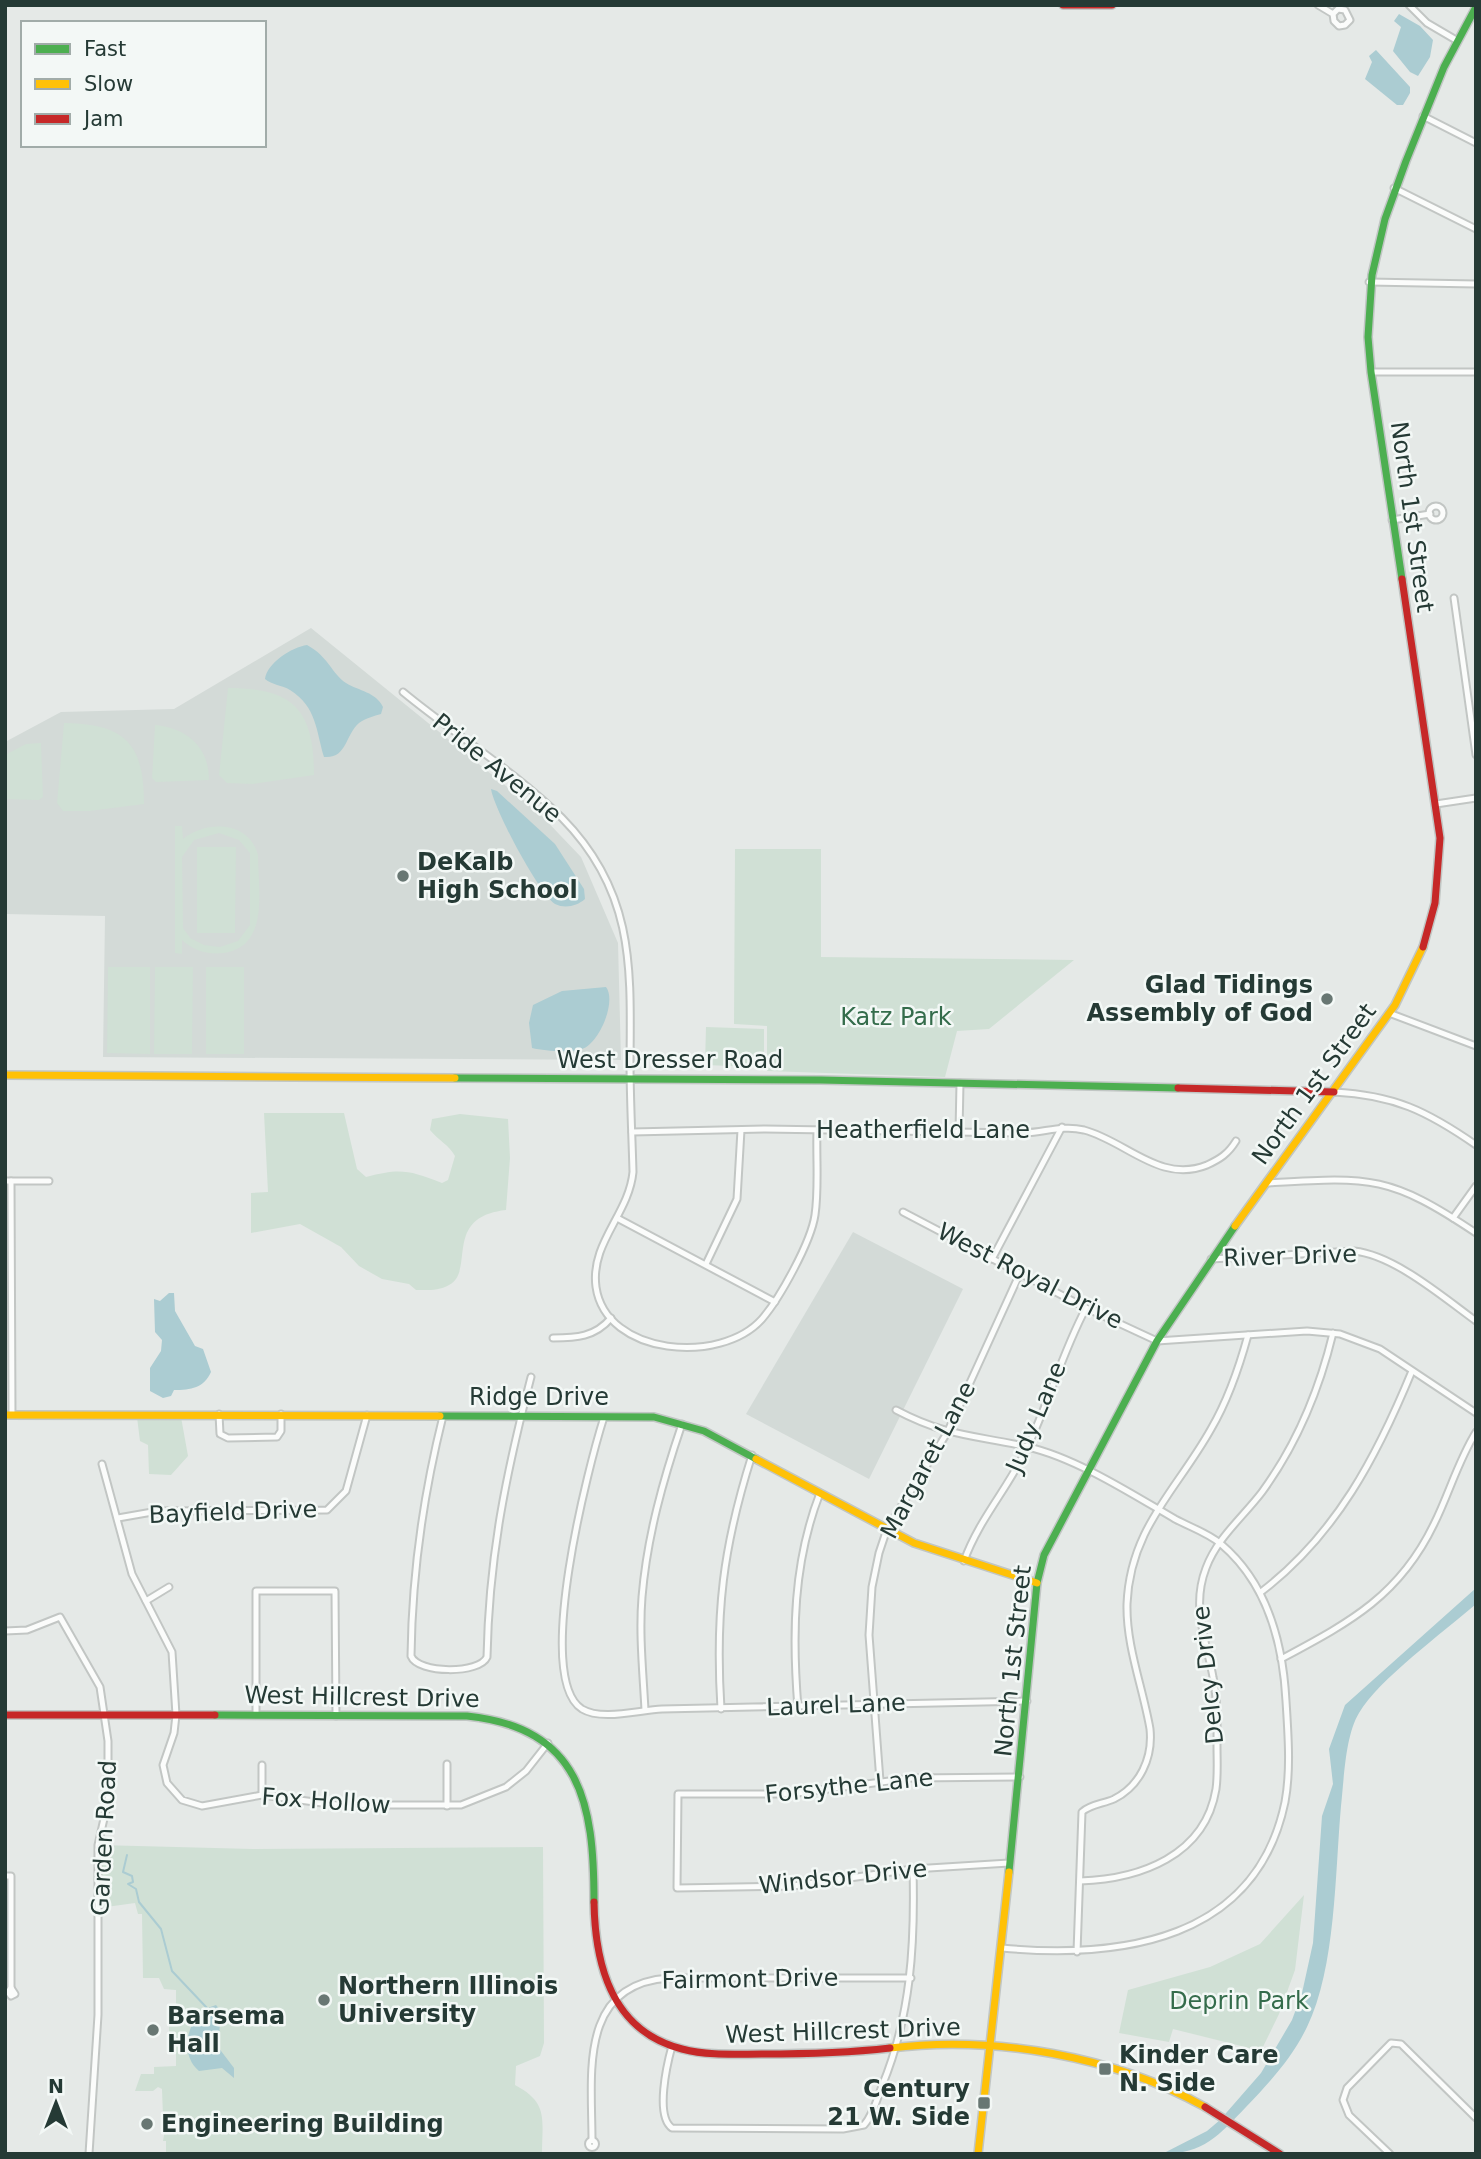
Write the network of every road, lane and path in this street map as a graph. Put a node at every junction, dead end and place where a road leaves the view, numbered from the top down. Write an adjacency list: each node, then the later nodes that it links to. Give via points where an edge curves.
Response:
1 (1063, 5): 2 (street)
2 (1112, 5)
3 (1318, 5): 6 (street)
4 (1409, 5): 7 (street, via 1427,23)
5 (1476, 8): 7 (street, North 1st Street)
6 (1334, 14)
7 (1456, 40): 8 (street, North 1st Street)
8 (1423, 116): 9 (street); 10 (street, North 1st Street)
9 (1476, 143)
10 (1394, 187): 11 (street); 12 (street, North 1st Street)
11 (1476, 229)
12 (1369, 282): 13 (street); 14 (street, North 1st Street)
13 (1476, 284)
14 (1371, 372): 15 (street); 17 (street, North 1st Street)
15 (1476, 372)
16 (1430, 514): 17 (street)
17 (1392, 520): 22 (street, North 1st Street)
18 (1454, 598): 20 (street)
19 (403, 692): 26 (street, Pride Avenue, via 560,816 602,872 629,951)
20 (1476, 755)
21 (1476, 798): 22 (street)
22 (1436, 804): 23 (street, North 1st Street, via 1440,864 1434,910 1416,967)
23 (1389, 1013): 24 (street); 28 (street, North 1st Street)
24 (1475, 1045)
25 (5, 1075): 26 (street, West Dresser Road)
26 (631, 1079): 27 (street, West Dresser Road); 32 (street, Pride Avenue)
27 (960, 1083): 28 (street, West Dresser Road); 33 (street)
28 (1334, 1091): 35 (street, via 1404,1103); 38 (street, North 1st Street)
29 (1062, 1127): 33 (street, Heatherfield Lane, via 1029,1133); 34 (street, Heatherfield Lane, via 1102,1136 1145,1160 1183,1170 1221,1159); 45 (street)
30 (741, 1130): 31 (street, Heatherfield Lane); 32 (street, Heatherfield Lane); 47 (street, via 737,1199)
31 (817, 1130): 33 (street, Heatherfield Lane); 49 (street, via 813,1224)
32 (632, 1132): 41 (street, Pride Avenue, via 632,1183)
33 (959, 1132)
34 (1236, 1141)
35 (1476, 1145)
36 (8, 1181): 37 (street); 44 (street)
37 (49, 1181)
38 (1266, 1183): 42 (street, via 1365,1180 1406,1190); 46 (street, North 1st Street)
39 (1476, 1186): 42 (street)
40 (903, 1212): 45 (street, West Royal Drive)
41 (617, 1218): 47 (street); 51 (street, Pride Avenue, via 602,1245 595,1274 601,1304)
42 (1453, 1218): 43 (street)
43 (1476, 1233)
44 (8, 1257): 55 (street)
45 (992, 1258): 48 (street, West Royal Drive)
46 (1211, 1259): 52 (street, River Drive, via 1369,1253); 57 (street, North 1st Street)
47 (706, 1264): 49 (street)
48 (1020, 1273): 50 (street, West Royal Drive); 71 (street, Margaret Lane)
49 (775, 1302): 51 (street, via 743,1335 704,1348 652,1342)
50 (1086, 1308): 57 (street, West Royal Drive); 72 (street, Judy Lane)
51 (611, 1318): 56 (street, via 586,1336)
52 (1476, 1321)
53 (1333, 1333): 54 (street); 58 (street, via 1369,1344); 80 (street, Delcy Drive, via 1312,1402 1292,1445 1250,1508)
54 (1248, 1335): 57 (street); 77 (street, via 1231,1389 1212,1428)
55 (8, 1336): 64 (street)
56 (553, 1338)
57 (1157, 1341): 75 (street, North 1st Street)
58 (1412, 1371): 61 (street); 84 (street, via 1378,1450 1353,1493 1310,1547)
59 (531, 1377): 67 (street)
60 (896, 1410): 71 (street)
61 (1476, 1413)
62 (219, 1414): 63 (street, Ridge Drive); 63 (street, via 220,1434 228,1438 277,1437 282,1429); 64 (street, Ridge Drive)
63 (281, 1414): 65 (street, Ridge Drive)
64 (9, 1415)
65 (367, 1415): 66 (street, Ridge Drive); 78 (street, Bayfield Drive, via 346,1491 327,1510 158,1511)
66 (443, 1416): 67 (street, Ridge Drive); 67 (street, via 425,1493 413,1586 411,1656 424,1668 474,1668 485,1662 498,1516)
67 (521, 1416): 68 (street, Ridge Drive)
68 (604, 1417): 69 (street, Ridge Drive, via 654,1417); 92 (street, Laurel Lane, via 581,1496 569,1561 564,1633 567,1689 577,1705 592,1713)
69 (682, 1423): 73 (street, Ridge Drive); 92 (street, via 663,1480 648,1555 641,1620)
70 (1476, 1432): 87 (street, via 1430,1532 1398,1580 1357,1617)
71 (947, 1433): 72 (street); 79 (street, Margaret Lane)
72 (1028, 1447): 75 (street); 81 (street, Judy Lane, via 975,1532)
73 (752, 1455): 76 (street, Ridge Drive); 91 (street, via 729,1535 719,1596)
74 (102, 1464): 78 (street, Fox Hollow)
75 (1088, 1472): 77 (street); 82 (street, North 1st Street, via 1049,1545)
76 (820, 1493): 79 (street, Ridge Drive); 90 (street, via 795,1602)
77 (1157, 1508): 80 (street); 108 (street, via 1135,1553 1127,1606 1150,1729 1149,1755 1128,1790 1084,1810)
78 (118, 1518): 85 (street, Fox Hollow, via 134,1581)
79 (887, 1529): 81 (street, Ridge Drive); 89 (street, Margaret Lane, via 870,1604)
80 (1219, 1542): 84 (street); 108 (street, Delcy Drive, via 1203,1576 1198,1605 1216,1702 1213,1803 1200,1830 1172,1858 1124,1877)
81 (964, 1561): 82 (street, Ridge Drive)
82 (1037, 1583): 88 (street, North 1st Street)
83 (169, 1587): 85 (street)
84 (1261, 1592): 87 (street)
85 (146, 1601): 95 (street, Fox Hollow, via 172,1652)
86 (5, 1631): 94 (street, Garden Road, via 21,1631 60,1617 93,1672)
87 (1281, 1659): 111 (street, via 1287,1712 1286,1795 1276,1833 1257,1870 1228,1902 1190,1927 1133,1945)
88 (1027, 1701): 89 (street, Laurel Lane); 101 (street, North 1st Street)
89 (874, 1703): 90 (street, Laurel Lane); 102 (street, Margaret Lane)
90 (798, 1708): 91 (street, Laurel Lane)
91 (721, 1709): 92 (street, Laurel Lane)
92 (645, 1710)
93 (5, 1715): 94 (street, West Hillcrest Drive)
94 (106, 1715): 95 (street, West Hillcrest Drive); 120 (street, Garden Road, via 109,1793 98,1844 98,2015)
95 (176, 1715): 96 (street, West Hillcrest Drive); 103 (street, Fox Hollow, via 163,1765 167,1783 177,1796 202,1806)
96 (257, 1715): 97 (street, West Hillcrest Drive); 97 (street, via 256,1591 335,1591)
97 (336, 1716): 98 (street, West Hillcrest Drive, via 490,1718 521,1727)
98 (548, 1743): 104 (street, Fox Hollow, via 506,1787 476,1801); 114 (street, West Hillcrest Drive, via 574,1772 590,1809 595,1843 595,1947 601,1974)
99 (447, 1764): 104 (street)
100 (262, 1765): 103 (street)
101 (1020, 1777): 102 (street, Forsythe Lane); 105 (street, North 1st Street)
102 (880, 1781): 109 (street, Forsythe Lane, via 790,1794 678,1794)
103 (262, 1795): 104 (street, Fox Hollow, via 337,1805)
104 (447, 1806)
105 (1009, 1863): 106 (street, Windsor Drive); 110 (street, North 1st Street)
106 (913, 1869): 109 (street, Windsor Drive, via 793,1886); 112 (street)
107 (8, 1876): 113 (street)
108 (1080, 1881): 111 (street)
109 (677, 1888)
110 (1002, 1948): 111 (street); 117 (street, North 1st Street)
111 (1077, 1952)
112 (911, 1978): 114 (street, Fairmont Drive, via 657,1979); 116 (street)
113 (11, 1989)
114 (614, 1999): 115 (street, West Hillcrest Drive, via 639,2027); 119 (street, via 593,2044)
115 (672, 2046): 116 (street, West Hillcrest Drive, via 716,2054 836,2054); 116 (street, via 665,2073 664,2113 667,2124 676,2129 861,2127)
116 (898, 2047): 117 (street, West Hillcrest Drive)
117 (990, 2047): 121 (street, North 1st Street); 122 (street, West Hillcrest Drive, via 1137,2077 1213,2112)
118 (1476, 2118): 123 (street, via 1401,2044 1391,2043 1347,2088 1343,2101 1349,2115)
119 (592, 2140)
120 (89, 2154)
121 (978, 2154)
122 (1280, 2154)
123 (1390, 2154)

